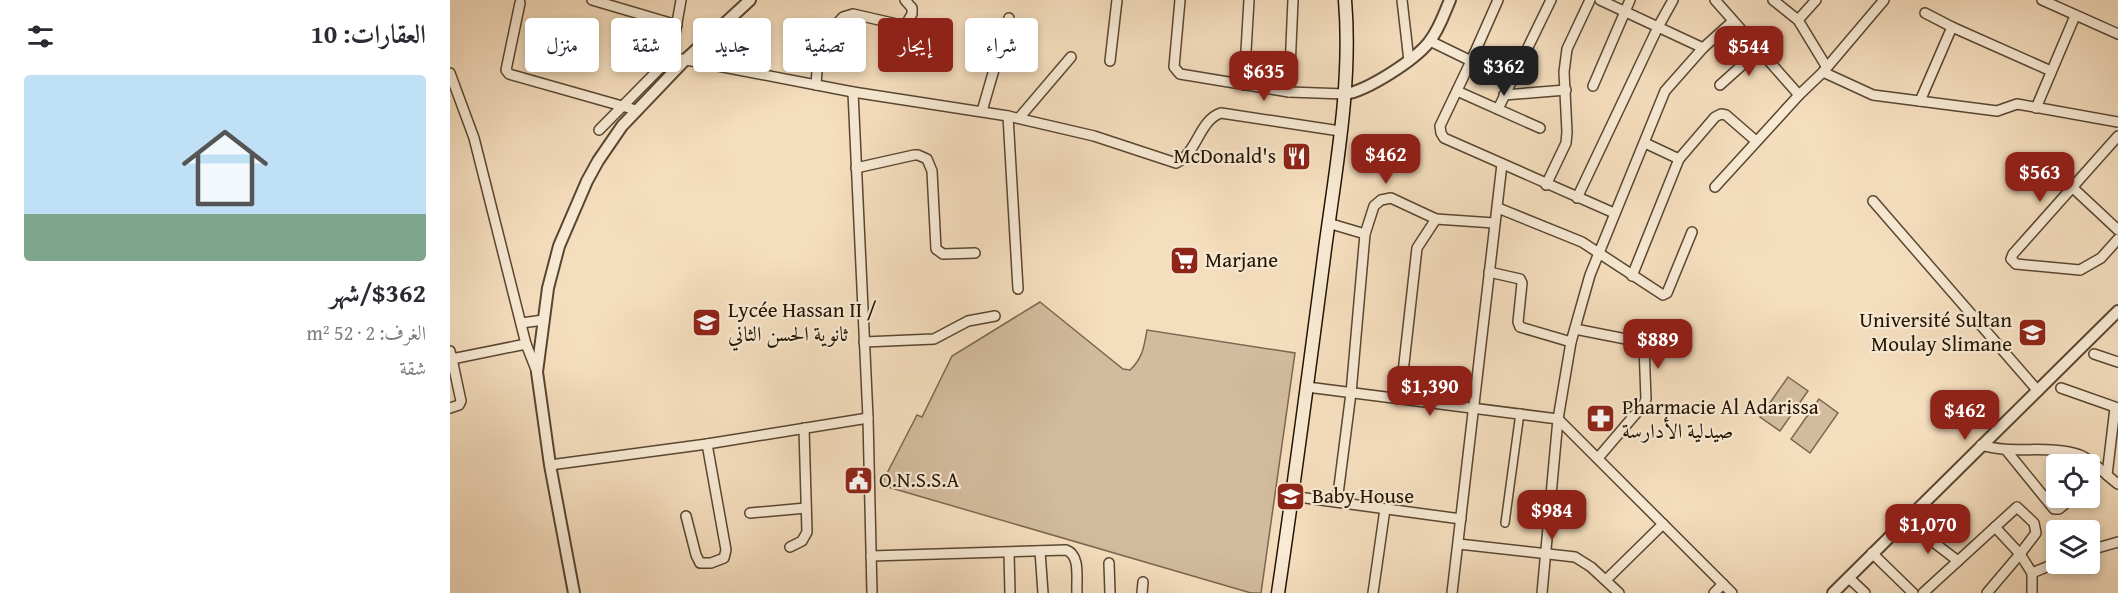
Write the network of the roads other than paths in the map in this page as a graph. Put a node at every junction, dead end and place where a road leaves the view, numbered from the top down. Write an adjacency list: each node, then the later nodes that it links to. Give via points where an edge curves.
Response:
1 (592, 0): 25 (street)
2 (624, 0): 25 (street)
3 (681, 0): 30 (street)
4 (750, 0): 41 (street)
5 (905, 0): 50 (street, via 912,8 906,24 853,14 843,17 819,44)
6 (1117, 0): 42 (street)
7 (1179, 0): 51 (street, via 1176,71)
8 (1249, 0): 51 (street)
9 (1293, 0): 57 (street)
10 (1345, 0): 58 (main road)
11 (1402, 0): 43 (street)
12 (1450, 0): 36 (street)
13 (1498, 0): 44 (street)
14 (1551, 0): 59 (street)
15 (1590, 0): 54 (street, via 1567,49)
16 (1599, 0): 26 (street)
17 (1630, 0): 26 (street)
18 (1672, 0): 33 (street)
19 (1715, 0): 32 (street)
20 (1773, 0): 31 (street)
21 (1816, 0): 31 (street)
22 (1884, 0): 45 (street)
23 (2042, 0): 28 (street)
24 (520, 3): 62 (street, via 506,70 509,74)
25 (622, 10): 29 (street)
26 (1624, 12): 33 (street); 53 (street)
27 (1925, 13): 34 (street)
28 (2075, 16): 35 (street); 46 (street)
29 (651, 18)
30 (678, 18)
31 (1798, 20): 45 (street)
32 (1733, 21): 37 (street); 38 (street)
33 (1658, 27): 37 (street); 82 (street)
34 (1952, 27): 46 (street); 61 (street)
35 (2118, 34)
36 (1430, 41): 43 (street); 44 (street)
37 (1703, 48): 75 (street, via 1665,91)
38 (1759, 50): 52 (street); 60 (street)
39 (1071, 57): 68 (street)
40 (681, 59): 41 (street)
41 (685, 60): 50 (street); 65 (street)
42 (1110, 60)
43 (1408, 60): 58 (street, via 1367,87)
44 (1471, 61): 55 (street)
45 (1825, 69): 60 (street); 61 (street, via 1873,95)
46 (2051, 71): 63 (street)
47 (656, 72): 62 (street)
48 (993, 72): 66 (street)
49 (450, 73): 101 (street, via 474,138)
50 (816, 85): 56 (street)
51 (1244, 85): 57 (street)
52 (1720, 85)
53 (1593, 86)
54 (1566, 90): 59 (street); 79 (street, via 1566,142)
55 (1457, 91): 64 (street); 77 (street, via 1440,126 1444,138)
56 (853, 92): 66 (street); 78 (street)
57 (1289, 92): 58 (street)
58 (1344, 94): 72 (main road)
59 (1504, 95): 64 (street)
60 (1799, 95): 74 (street)
61 (1920, 101): 63 (street, via 1998,111 2017,104)
62 (622, 105): 65 (street); 71 (street)
63 (2036, 108): 69 (street)
64 (1498, 109): 70 (street)
65 (636, 110): 100 (street, via 598,161 577,202 559,246)
66 (982, 111): 67 (street)
67 (1008, 116): 68 (street); 97 (street)
68 (1019, 118): 72 (street, via 1094,136 1176,163 1184,158 1211,118 1221,113)
69 (2118, 122)
70 (1540, 128)
71 (598, 130)
72 (1340, 131): 88 (main road)
73 (2118, 136): 81 (street)
74 (1756, 141): 76 (street, via 1721,114); 80 (street)
75 (1645, 143): 76 (street); 85 (street)
76 (1679, 159): 96 (street)
77 (1502, 164): 79 (street); 84 (street)
78 (856, 168): 94 (street, via 914,155 927,159 932,171 936,249 943,254); 103 (street)
79 (1546, 184): 82 (street)
80 (1714, 187)
81 (2072, 187): 89 (street); 92 (street, via 2013,254 2013,262 2080,270 2101,258)
82 (1577, 198): 85 (street)
83 (1873, 201): 112 (street)
84 (1498, 208): 87 (street); 93 (street)
85 (1614, 213): 93 (street)
86 (1436, 219): 87 (street); 91 (street, via 1391,198 1381,200 1374,206); 114 (street, via 1417,248)
87 (1494, 223): 95 (street)
88 (1328, 224): 91 (street); 110 (main road)
89 (2118, 230)
90 (1692, 232): 96 (street, via 1667,293 1663,295)
91 (1365, 234): 113 (street)
92 (2118, 239)
93 (1598, 252): 96 (street); 102 (street)
94 (975, 254)
95 (1490, 272): 104 (street, via 1520,279 1520,327); 117 (street)
96 (1632, 276)
97 (1018, 289)
98 (2118, 311): 112 (street)
99 (994, 316): 103 (street, via 968,321 934,339)
100 (543, 320): 101 (street); 109 (street)
101 (520, 323): 105 (street)
102 (1575, 329): 104 (street); 125 (street, via 1644,346 1644,404)
103 (864, 342): 119 (street)
104 (1571, 342): 120 (street)
105 (526, 344): 107 (street); 109 (street)
106 (2094, 354): 108 (street)
107 (451, 355): 115 (street, via 461,400)
108 (2118, 362)
109 (537, 372): 126 (street)
110 (1306, 387): 113 (street); 129 (main road)
111 (2061, 388): 116 (street)
112 (2038, 391): 123 (street)
113 (1351, 393): 114 (street); 131 (street)
114 (1400, 399): 117 (street)
115 (450, 408)
116 (2116, 408): 127 (street)
117 (1474, 409): 118 (street); 136 (street)
118 (1520, 413): 120 (street); 137 (street)
119 (868, 418): 121 (street); 150 (street)
120 (1558, 419): 125 (street); 148 (street)
121 (804, 428): 122 (street); 132 (street)
122 (707, 444): 126 (street); 135 (street, via 726,550 724,558 700,563)
123 (1981, 445): 124 (street); 147 (street)
124 (2006, 450): 127 (street, via 2067,451 2091,461); 130 (street)
125 (1599, 458): 138 (street)
126 (550, 465): 159 (street)
127 (2107, 475): 128 (street)
128 (2118, 484)
129 (1291, 496): 131 (street); 166 (main road)
130 (2046, 499)
131 (1337, 502): 133 (street)
132 (806, 508): 134 (street); 143 (street, via 805,536)
133 (1385, 509): 136 (street); 167 (street)
134 (750, 513)
135 (686, 516)
136 (1461, 519): 142 (street)
137 (1505, 523)
138 (1663, 524): 156 (street); 158 (street)
139 (1995, 527): 149 (street); 149 (street, via 2018,507 2029,516 2036,533); 151 (street)
140 (1915, 528): 151 (street)
141 (2118, 542): 144 (street)
142 (1459, 544): 148 (street); 168 (street)
143 (790, 547)
144 (2100, 547)
145 (1040, 551): 146 (street); 162 (street); 163 (street, via 1073,553)
146 (1009, 553): 150 (street); 161 (street)
147 (1872, 553): 155 (street); 175 (street)
148 (1545, 554): 156 (street, via 1579,558); 169 (street)
149 (2020, 554): 154 (street); 177 (street)
150 (871, 556): 160 (street)
151 (1958, 561): 176 (street)
152 (1109, 562): 164 (street)
153 (2046, 567): 154 (street)
154 (2032, 573): 178 (street)
155 (1849, 578): 173 (street); 174 (street)
156 (1606, 580): 170 (street)
157 (1143, 582): 165 (street)
158 (1723, 584): 171 (street); 172 (street)
159 (574, 593)
160 (872, 593)
161 (1010, 593)
162 (1043, 593)
163 (1077, 593)
164 (1110, 593)
165 (1142, 593)
166 (1278, 593)
167 (1373, 593)
168 (1452, 593)
169 (1542, 593)
170 (1619, 593)
171 (1714, 593)
172 (1732, 593)
173 (1833, 593)
174 (1865, 593)
175 (1913, 593)
176 (1923, 593)
177 (1986, 593)
178 (2032, 593)

